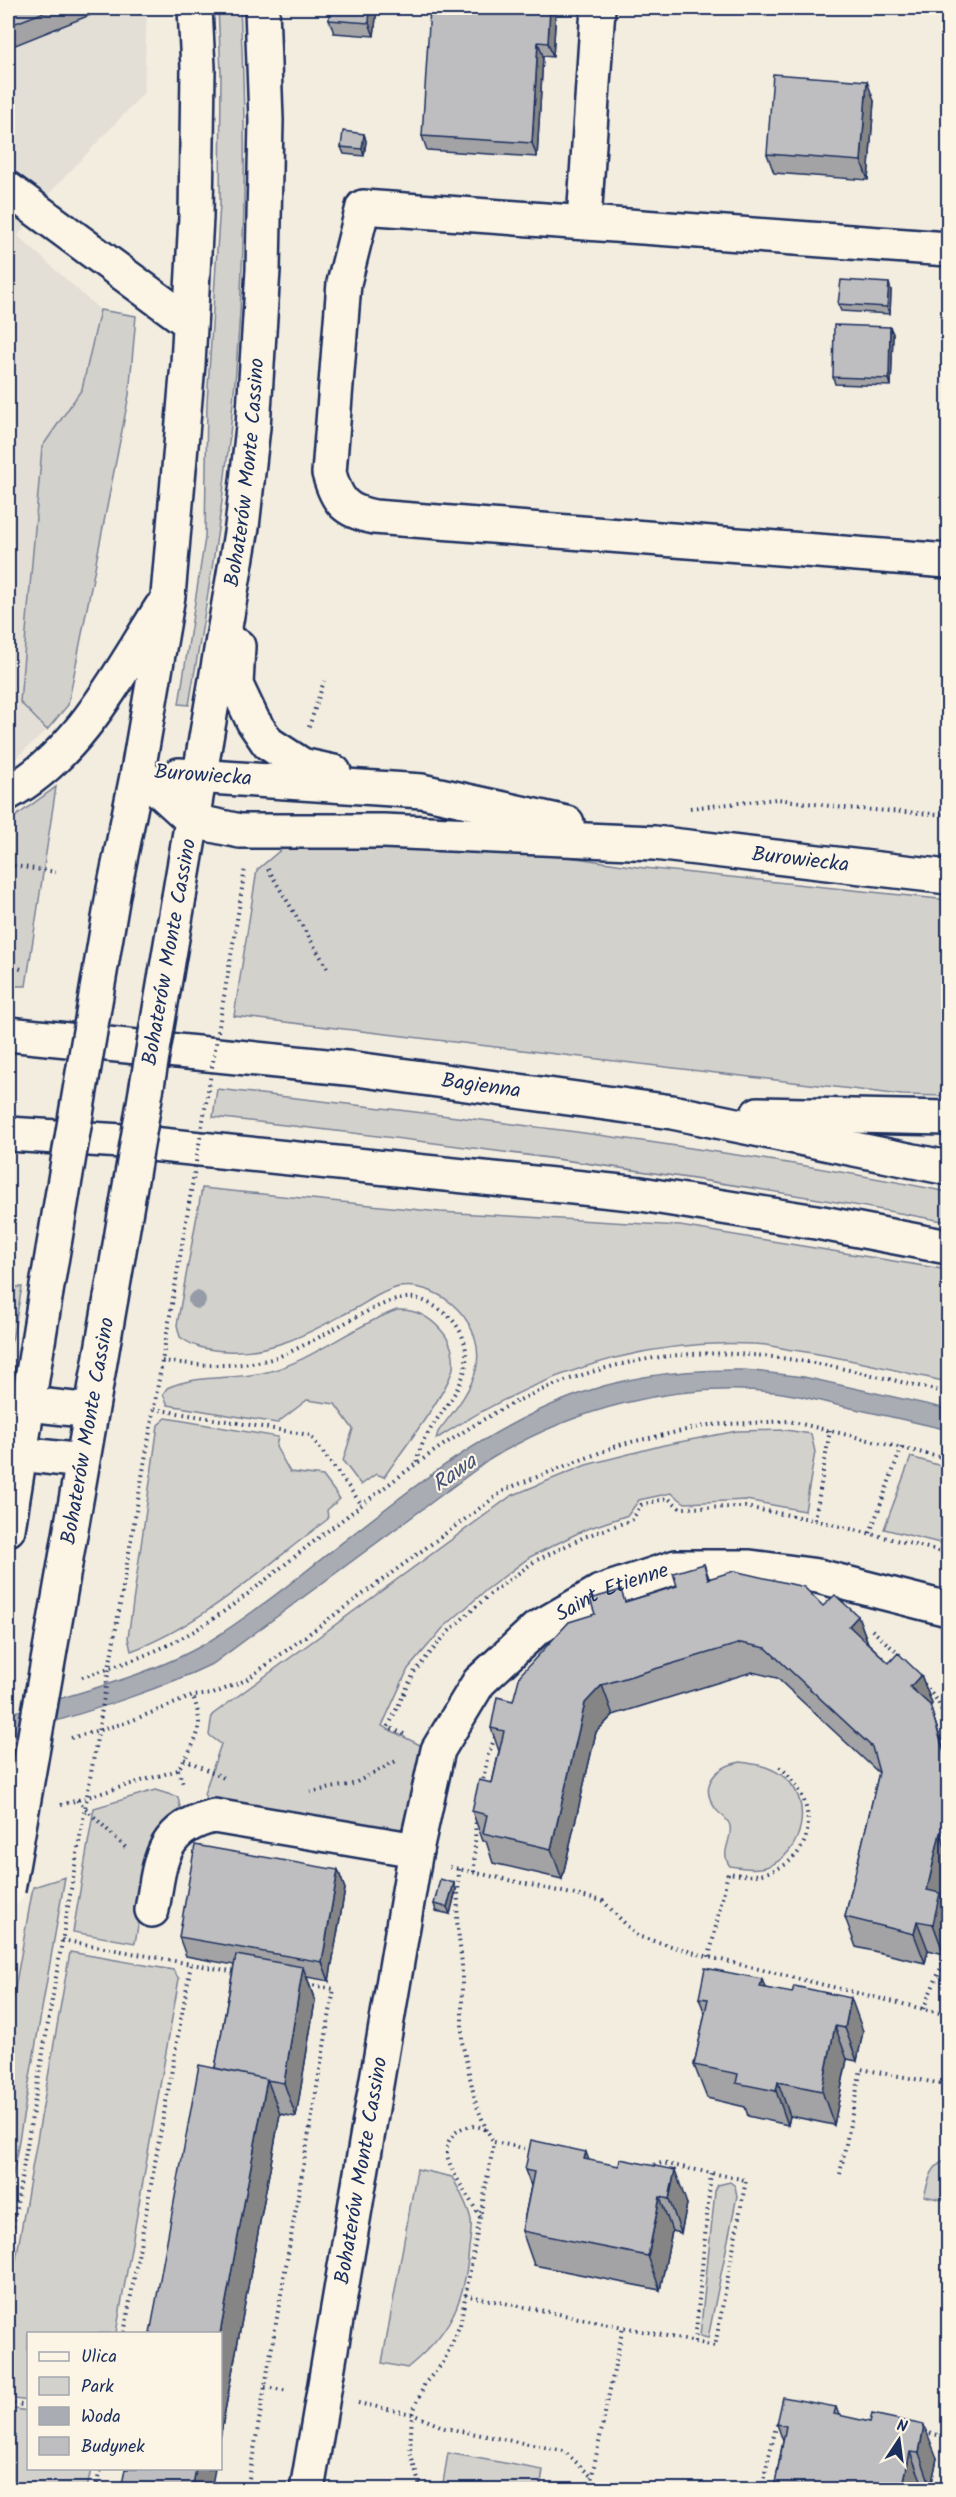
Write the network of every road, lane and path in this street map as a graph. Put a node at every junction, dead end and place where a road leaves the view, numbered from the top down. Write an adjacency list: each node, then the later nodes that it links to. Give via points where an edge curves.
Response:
1 (195, 8): 7 (street, via 198,141)
2 (262, 8): 8 (street, Bohaterów Monte Cassino, via 266,120 263,270)
3 (598, 8): 5 (street)
4 (8, 189): 7 (street)
5 (584, 221): 6 (street); 9 (street, via 363,207 344,283 329,473 335,495 353,513 375,518)
6 (948, 249)
7 (190, 323): 10 (street)
8 (242, 527): 14 (street, Bohaterów Monte Cassino); 15 (street, via 236,685 268,743 302,765)
9 (948, 561)
10 (168, 596): 13 (street); 16 (street, via 98,707 28,782)
11 (324, 681): 12 (path)
12 (307, 734)
13 (138, 771): 14 (street, Burowiecka); 19 (street, Burowiecka); 38 (street, bridge, via 114,889 46,1292)
14 (200, 777): 15 (street, Burowiecka); 19 (street, Bohaterów Monte Cassino)
15 (422, 791): 20 (street, Burowiecka)
16 (8, 794)
17 (689, 808): 18 (path, via 777,799)
18 (948, 815)
19 (193, 822): 21 (street, Burowiecka); 26 (street, Bohaterów Monte Cassino)
20 (654, 843): 21 (street, Burowiecka, via 383,831); 25 (street, Burowiecka)
21 (243, 846): 26 (street, via 214,852); 36 (path, bridge, via 240,902)
22 (264, 862): 29 (path)
23 (8, 865): 24 (path)
24 (56, 872)
25 (948, 877)
26 (181, 890): 40 (street, Bohaterów Monte Cassino, bridge)
27 (8, 965): 28 (path)
28 (21, 969)
29 (328, 969)
30 (8, 1034): 31 (street, Bagienna, via 356,1069)
31 (672, 1112): 32 (street); 34 (street, Bagienna)
32 (948, 1118)
33 (8, 1134): 35 (street, via 641,1194)
34 (948, 1168)
35 (948, 1247)
36 (162, 1361): 39 (path); 46 (path, via 208,1365 268,1360 292,1352 386,1303 405,1298 427,1302 449,1316 456,1326 466,1347 466,1363 456,1390 419,1449)
37 (948, 1393): 46 (path, via 792,1359 733,1353 668,1357 598,1371 550,1387 487,1417)
38 (18, 1407): 40 (street); 43 (street)
39 (154, 1409): 47 (path, via 310,1435); 75 (path, bridge)
40 (91, 1411): 45 (street, Bohaterów Monte Cassino)
41 (830, 1430): 42 (path); 48 (path); 56 (path, via 789,1421 709,1425 622,1444 506,1489 246,1680 213,1694)
42 (902, 1446): 44 (path); 50 (path)
43 (14, 1456): 45 (street); 49 (street)
44 (948, 1459)
45 (82, 1461): 73 (street, Bohaterów Monte Cassino, bridge)
46 (416, 1465): 47 (path)
47 (362, 1505): 55 (path, via 201,1627 152,1653)
48 (815, 1520)
49 (8, 1529)
50 (870, 1533)
51 (948, 1609): 69 (street, Saint Etienne, via 818,1576 750,1567 676,1567 600,1592 536,1629 479,1682 438,1750)
52 (870, 1628): 53 (path)
53 (903, 1659)
54 (917, 1676): 57 (path, via 937,1700)
55 (74, 1680)
56 (192, 1696): 59 (path, via 128,1722); 61 (path, via 200,1717 198,1737)
57 (948, 1724)
58 (498, 1729): 65 (path)
59 (62, 1740)
60 (406, 1754): 64 (path, via 353,1784)
61 (184, 1760): 63 (path); 66 (path, via 178,1770)
62 (777, 1765): 77 (path, via 800,1788 808,1807 808,1827 802,1845 788,1862 767,1873 728,1874)
63 (235, 1783)
64 (304, 1793)
65 (480, 1796)
66 (77, 1800): 67 (path); 74 (path)
67 (57, 1806)
68 (478, 1806): 72 (path)
69 (416, 1850): 74 (street, via 214,1816 181,1828 169,1841 161,1858); 107 (street, Bohaterów Monte Cassino)
70 (449, 1866): 71 (path)
71 (459, 1869): 72 (path); 84 (path, via 462,2042 476,2104)
72 (474, 1872): 77 (path, via 603,1901 637,1936)
73 (8, 1890)
74 (155, 1894)
75 (62, 1940): 78 (path); 91 (path)
76 (948, 1952): 81 (path)
77 (710, 1957): 81 (path)
78 (191, 1964): 79 (path); 94 (path)
79 (246, 1974)
80 (301, 1983): 106 (path, via 334,1989)
81 (923, 2009): 82 (path)
82 (948, 2015)
83 (948, 2085): 89 (path, via 861,2069)
84 (487, 2131): 85 (path); 90 (path, via 474,2126 459,2129 450,2138 447,2152)
85 (494, 2142): 86 (path); 90 (path)
86 (540, 2151)
87 (642, 2168): 88 (path, via 662,2163)
88 (711, 2173): 95 (path); 95 (path, via 746,2180 715,2346)
89 (840, 2174)
90 (480, 2217): 92 (path)
91 (8, 2256)
92 (465, 2295): 93 (path); 99 (path, via 460,2325 443,2363 425,2383)
93 (623, 2327): 95 (path); 104 (path)
94 (124, 2332)
95 (695, 2342)
96 (8, 2403): 98 (path)
97 (356, 2403): 99 (path)
98 (27, 2406)
99 (412, 2414): 104 (path, via 446,2428 564,2451); 108 (path, via 410,2451)
100 (781, 2417): 110 (path)
101 (915, 2430): 102 (path)
102 (948, 2437)
103 (100, 2470): 105 (path)
104 (592, 2477): 109 (path)
105 (96, 2490)
106 (247, 2490)
107 (307, 2490)
108 (421, 2490)
109 (589, 2490)
110 (761, 2490)

